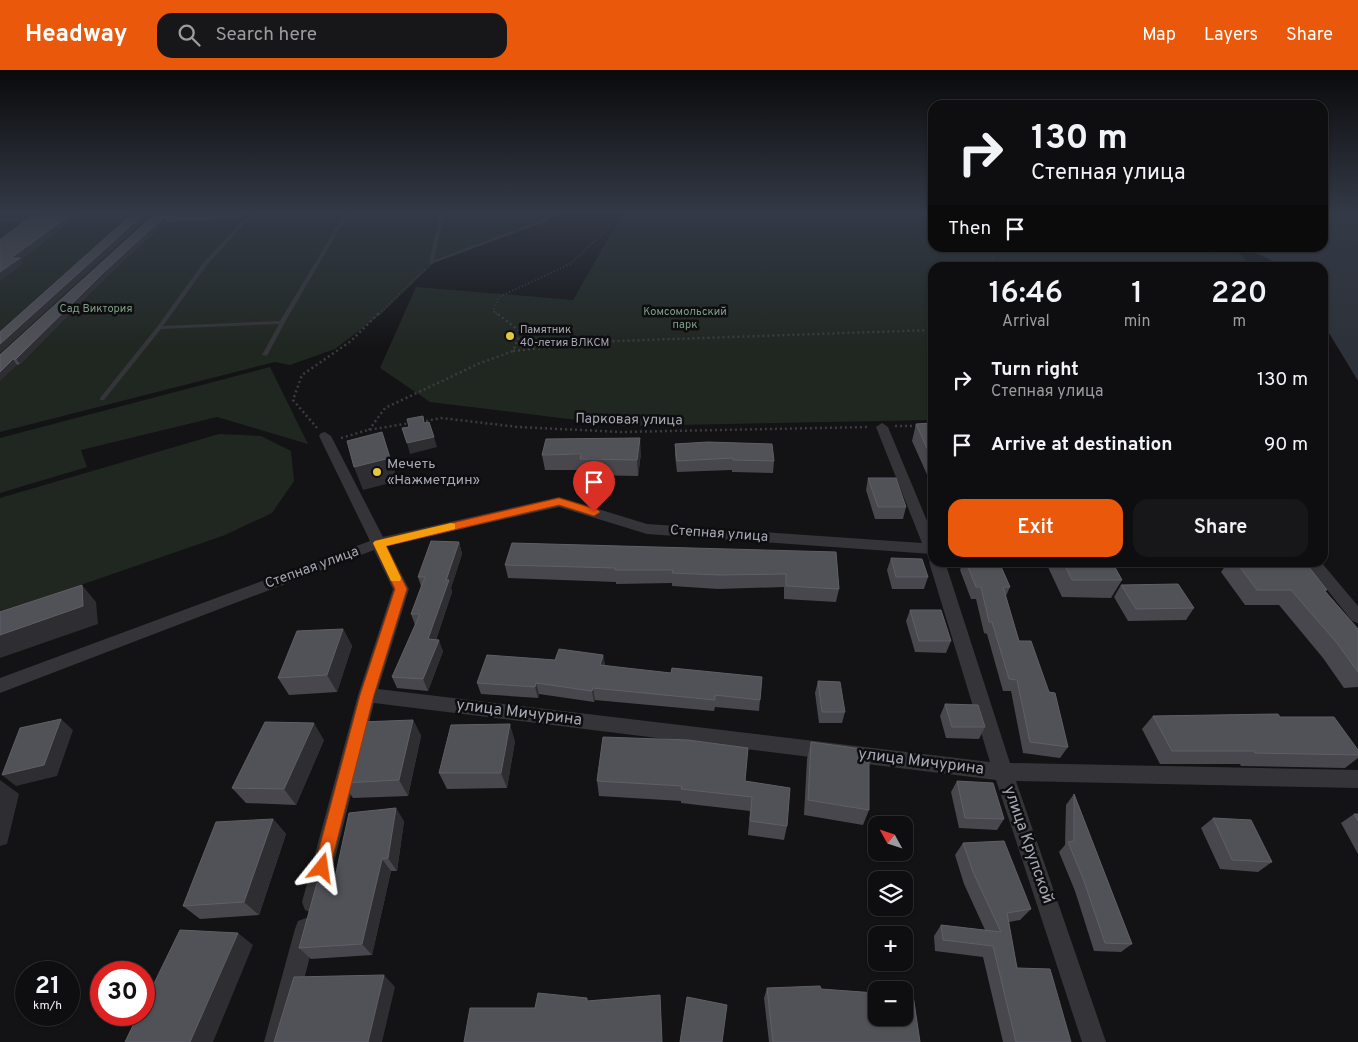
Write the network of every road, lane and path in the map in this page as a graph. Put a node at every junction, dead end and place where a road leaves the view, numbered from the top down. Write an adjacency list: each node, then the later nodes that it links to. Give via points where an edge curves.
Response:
1 (210, 258): 8 (lane)
2 (320, 258): 7 (lane)
3 (432, 258): 6 (lane)
4 (444, 258): 6 (lane)
5 (576, 258): 10 (path, via 499,297 494,311 521,332)
6 (431, 263): 16 (path, via 351,341 302,374 293,400)
7 (282, 322): 8 (lane); 11 (lane)
8 (159, 328): 12 (lane)
9 (928, 330): 10 (path, via 615,341)
10 (513, 351): 15 (path, via 385,408)
11 (266, 355)
12 (102, 399)
13 (927, 426): 14 (path, Парковая улица)
14 (882, 427): 15 (path, Парковая улица, via 621,432 518,427 440,418); 17 (street)
15 (368, 430): 16 (path, Парковая улица)
16 (327, 439): 18 (street)
17 (928, 539)
18 (379, 543): 19 (street, Степная улица, via 559,502 647,529); 23 (street, Степная улица); 24 (street, via 401,589)
19 (928, 549)
20 (939, 567): 25 (street, улица Крупской)
21 (1316, 567): 22 (street)
22 (1358, 618)
23 (0, 686)
24 (367, 695): 25 (street, улица Мичурина); 27 (street)
25 (1003, 772): 26 (street, улица Мичурина); 28 (street, улица Крупской)
26 (1358, 779)
27 (276, 1042)
28 (1094, 1042)

